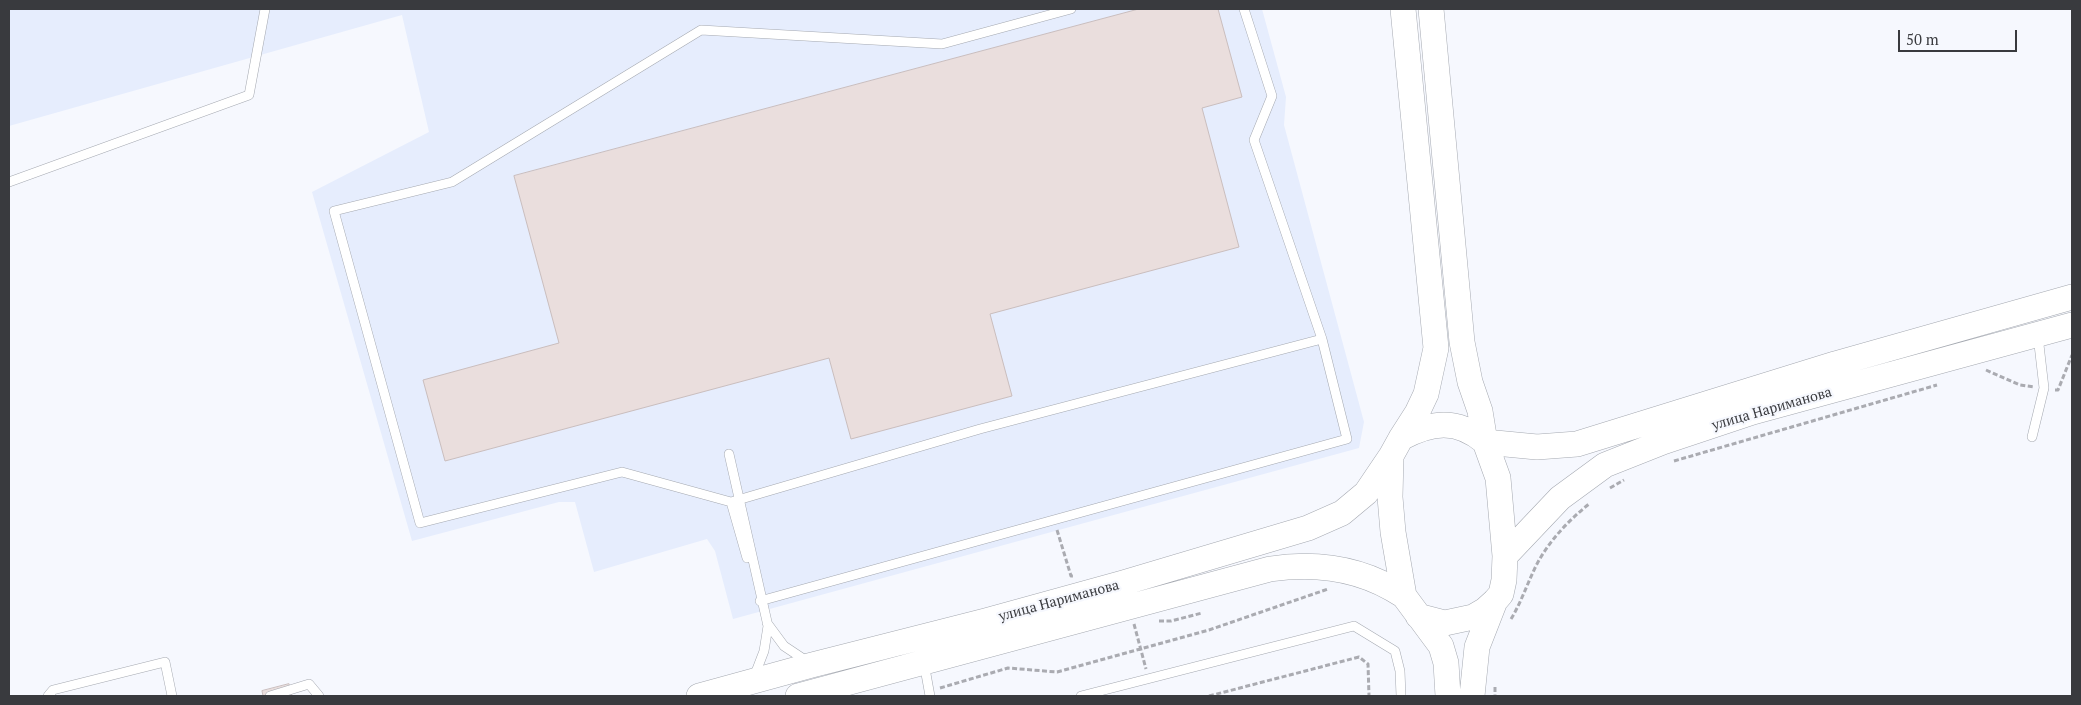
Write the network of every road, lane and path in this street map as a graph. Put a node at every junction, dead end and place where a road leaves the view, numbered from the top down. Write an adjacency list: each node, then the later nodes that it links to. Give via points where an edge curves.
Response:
1 (265, 9): 6 (lane, via 249,95)
2 (1071, 9): 23 (lane, via 942,44 701,30 452,182 334,211 420,523 622,472)
3 (1244, 9): 10 (lane, via 1272,96 1254,140)
4 (1403, 9): 17 (main road, улица Нариманова, via 1436,348 1426,394)
5 (1431, 9): 16 (main road, via 1462,342)
6 (9, 182)
7 (2072, 297): 16 (main road, улица Нариманова, via 1835,364 1577,444 1537,446)
8 (2072, 325): 9 (main road, улица Нариманова)
9 (2038, 335): 14 (lane); 25 (main road, улица Нариманова, via 1753,412 1605,465 1560,498)
10 (1322, 339): 23 (lane, via 980,429); 29 (lane, via 1347,438)
11 (2072, 354): 14 (path, via 2058,390)
12 (1979, 372): 14 (path, via 1988,370 2020,385)
13 (1942, 383): 19 (path)
14 (2044, 388): 15 (lane)
15 (2032, 437)
16 (1485, 442): 17 (main road, via 1465,429 1442,424 1422,428); 25 (main road, via 1498,478)
17 (1396, 447): 28 (main road, via 1390,497); 37 (main road, улица Нариманова, via 1366,493 1342,513 1308,528 1114,586)
18 (729, 454): 34 (lane)
19 (1673, 462)
20 (1628, 478): 21 (path)
21 (1604, 491)
22 (1596, 497): 33 (path, via 1567,522 1538,562)
23 (731, 502): 29 (lane)
24 (1056, 529): 26 (path, via 1071,576)
25 (1505, 556): 30 (main road, via 1501,594)
26 (1081, 575)
27 (1332, 588): 35 (path, via 1209,630)
28 (1404, 596): 31 (main road); 36 (main road, улица Нариманова, via 1386,584 1345,570 1321,566 1270,569)
29 (760, 601): 34 (lane)
30 (1495, 602): 31 (main road, via 1458,622 1445,623); 53 (main road, via 1477,647)
31 (1418, 616): 52 (main road, via 1441,646 1446,663)
32 (1133, 621): 35 (path)
33 (1508, 624)
34 (768, 626): 37 (lane, via 784,646); 40 (lane, via 764,651)
35 (1140, 648): 38 (path); 41 (path, via 1056,672 1008,668)
36 (924, 663): 41 (lane); 47 (main road, улица Нариманова)
37 (812, 664): 40 (main road, улица Нариманова)
38 (1148, 679): 48 (lane); 51 (lane, via 1354,626 1395,651)
39 (1494, 680): 54 (path)
40 (752, 682): 46 (main road, улица Нариманова)
41 (929, 694)
42 (48, 696): 43 (lane, via 52,690 165,662)
43 (172, 696)
44 (270, 696): 45 (lane, via 309,684)
45 (319, 696)
46 (698, 696)
47 (798, 696)
48 (1081, 696)
49 (1209, 696): 50 (path, via 1359,657 1368,664)
50 (1370, 696)
51 (1401, 696)
52 (1448, 696)
53 (1472, 696)
54 (1495, 696)

